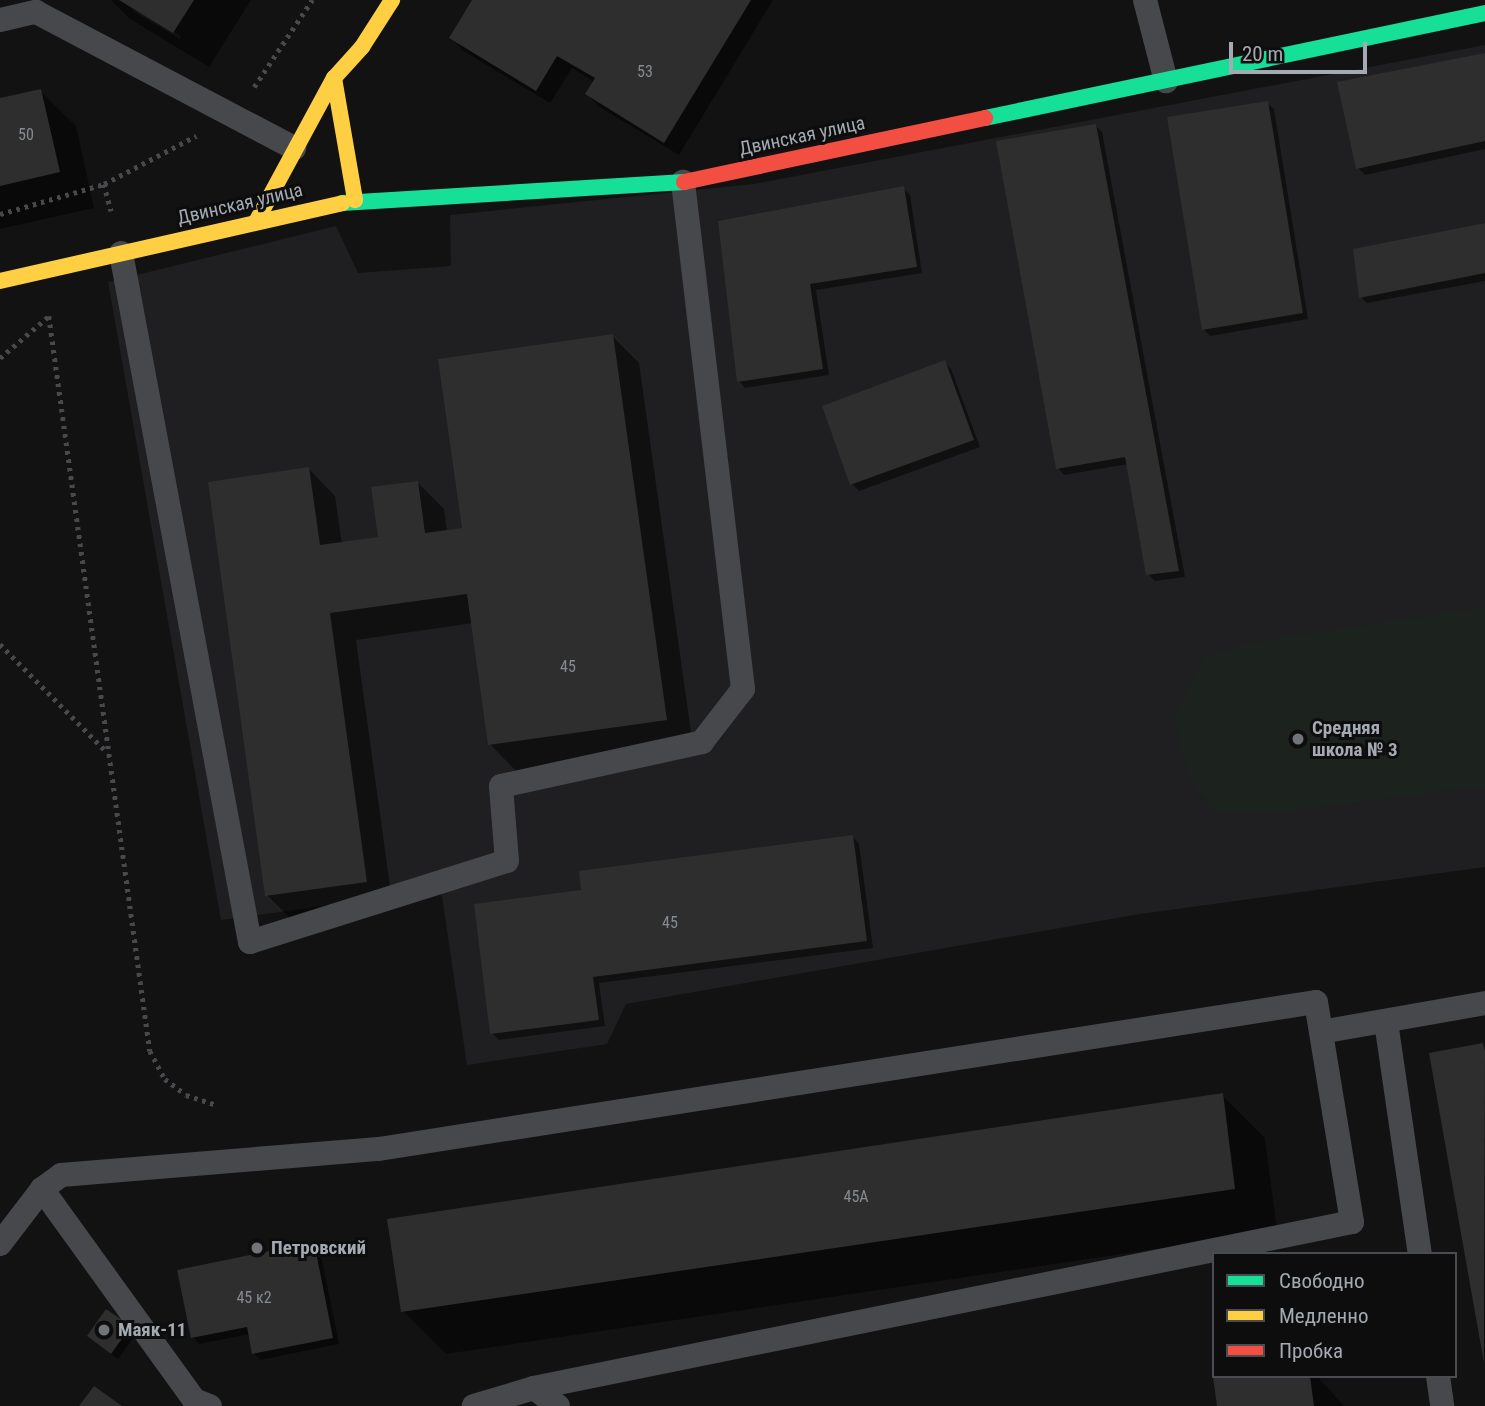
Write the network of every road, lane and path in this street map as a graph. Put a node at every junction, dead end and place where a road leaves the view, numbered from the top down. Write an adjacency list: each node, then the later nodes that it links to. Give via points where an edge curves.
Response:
1 (312, 0): 9 (path)
2 (391, 0): 7 (street, via 362,47)
3 (1145, 0): 8 (lane)
4 (40, 6): 6 (lane); 9 (lane)
5 (1485, 13): 8 (street, Двинская улица)
6 (0, 20)
7 (334, 78): 10 (street); 12 (street)
8 (1166, 81): 11 (street, Двинская улица)
9 (236, 115): 10 (lane); 13 (path, via 104,184)
10 (294, 148): 14 (street)
11 (683, 182): 12 (street, Двинская улица); 15 (lane, via 743,689 702,742 501,786 507,861 250,942)
12 (355, 200): 14 (street, Двинская улица)
13 (0, 214)
14 (256, 222): 15 (street, Двинская улица)
15 (121, 253): 16 (street, Двинская улица)
16 (0, 281)
17 (0, 358): 19 (path, via 48,316)
18 (0, 645): 19 (path)
19 (109, 755): 23 (path, via 150,1051 165,1079 186,1095)
20 (1485, 1003): 21 (lane)
21 (1386, 1022): 22 (lane); 26 (lane)
22 (1321, 1032): 24 (lane, via 1316,1002 379,1149 61,1175); 28 (lane, via 1352,1222)
23 (217, 1105)
24 (42, 1189): 25 (lane); 29 (lane, via 194,1400)
25 (0, 1244)
26 (1420, 1252)
27 (1438, 1378): 32 (lane)
28 (534, 1388): 30 (lane); 31 (lane)
29 (210, 1406)
30 (474, 1406)
31 (558, 1406)
32 (1442, 1406)

